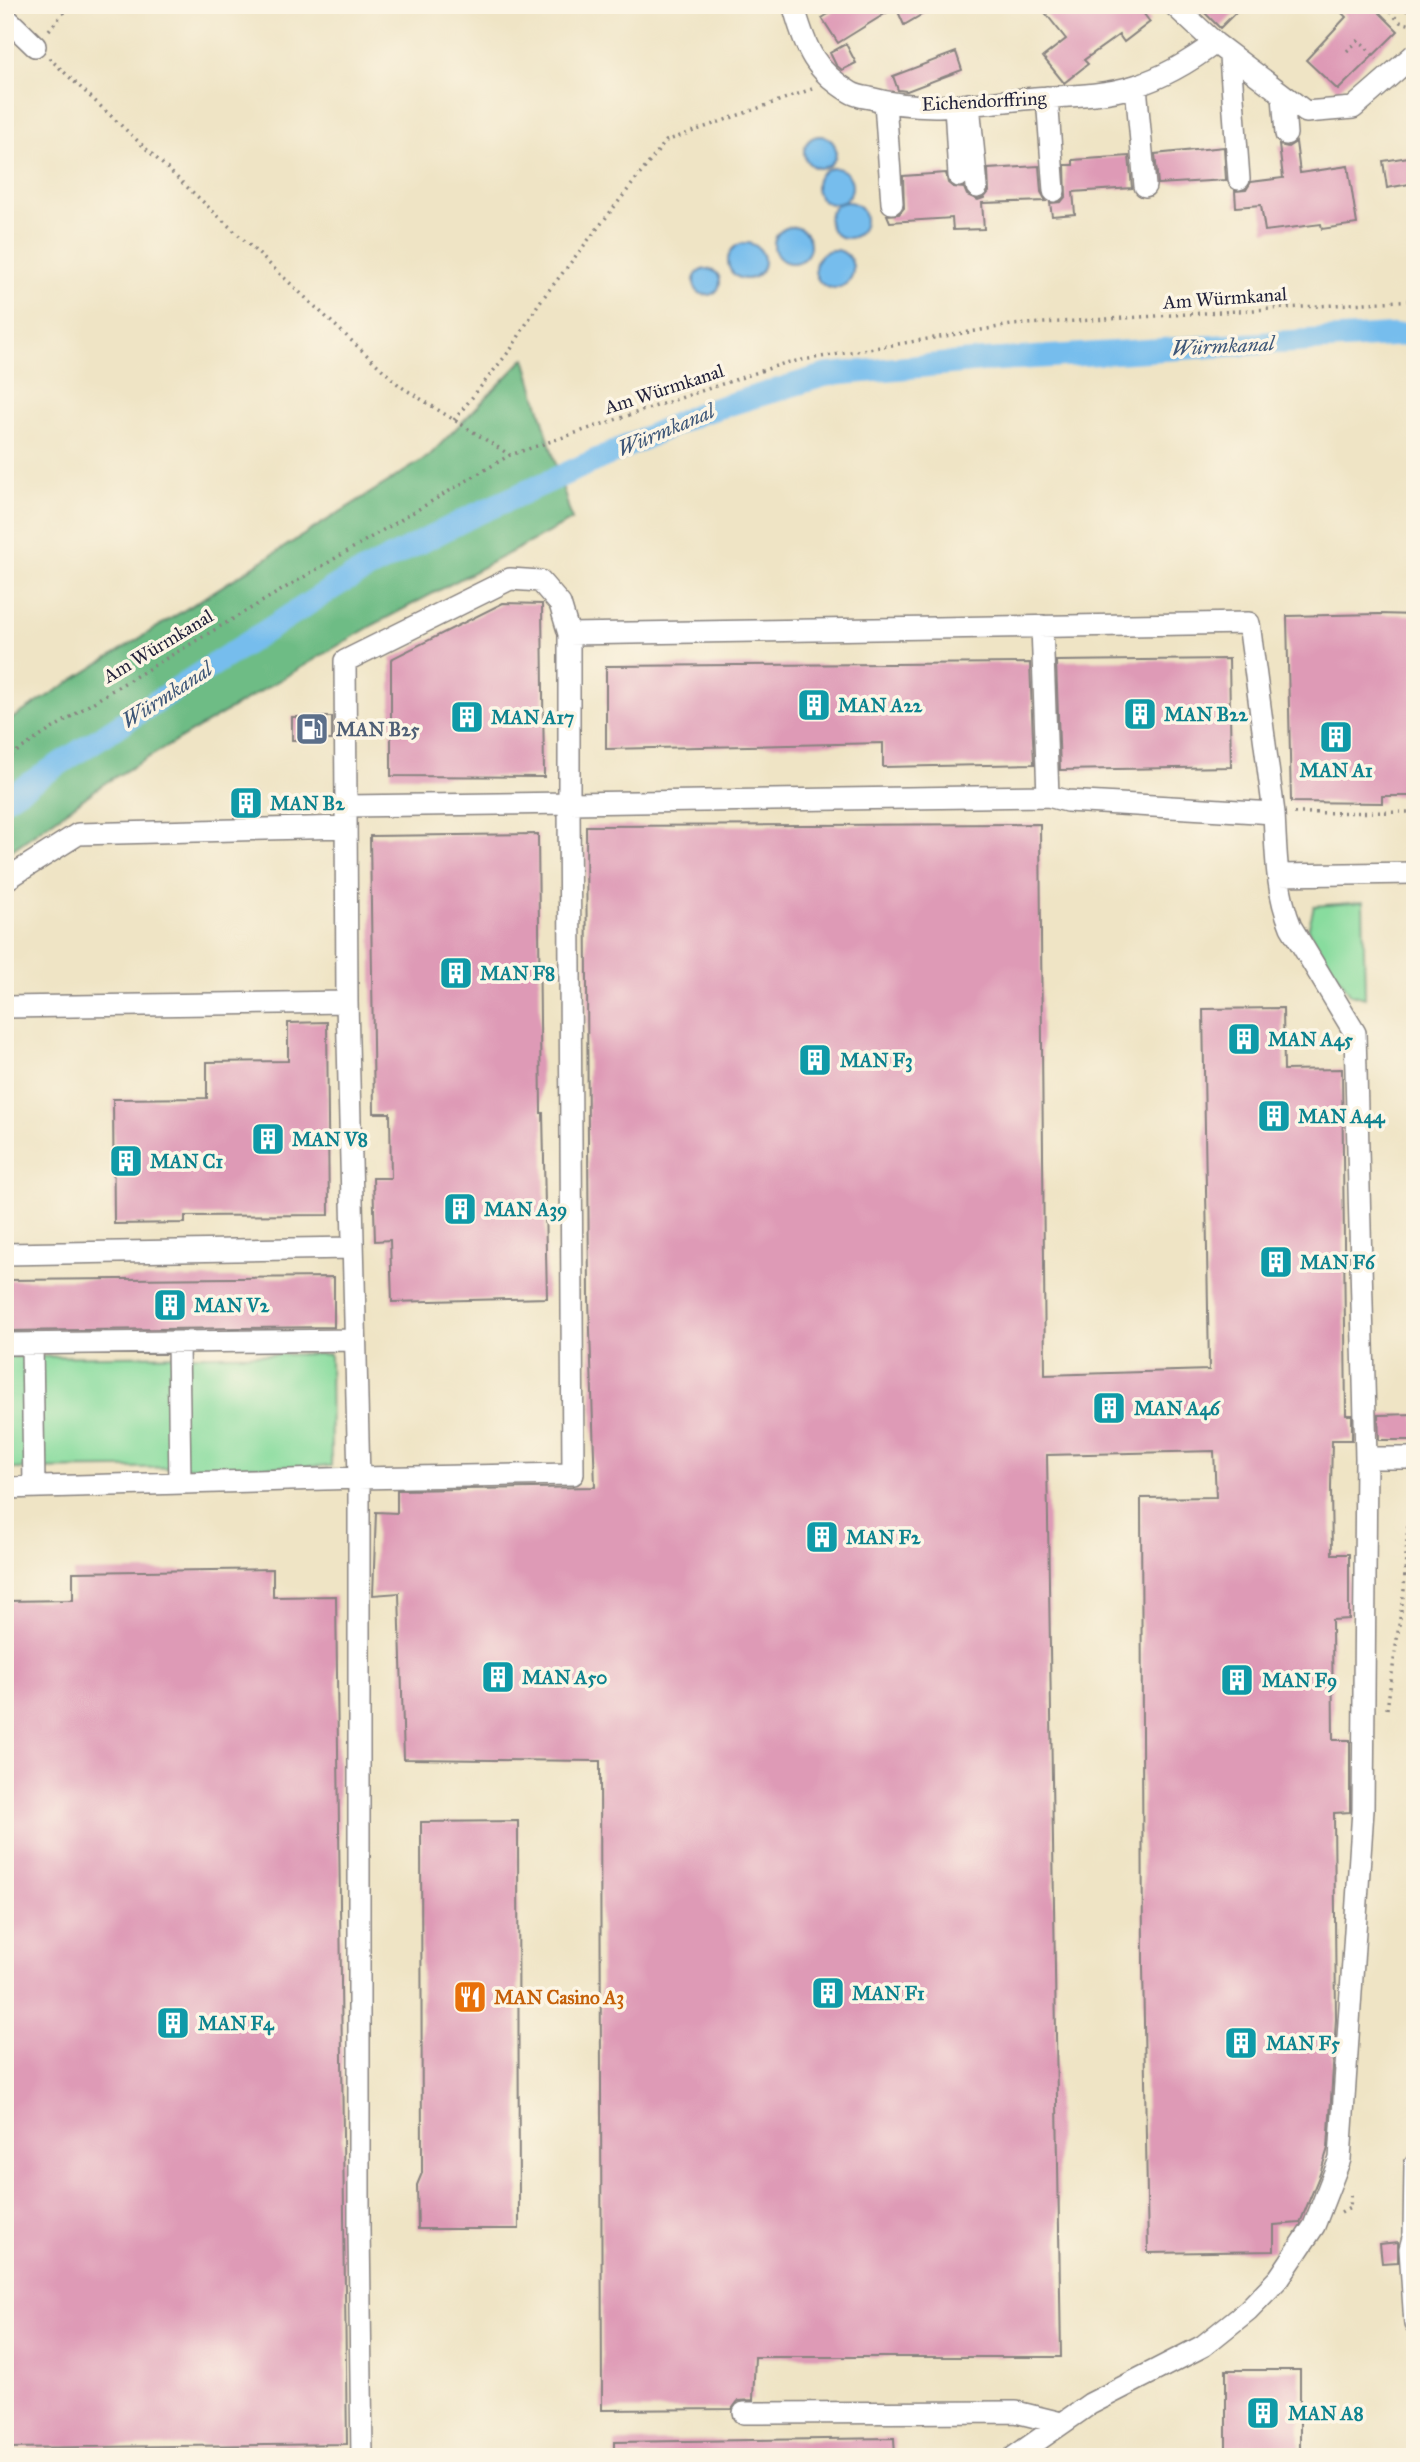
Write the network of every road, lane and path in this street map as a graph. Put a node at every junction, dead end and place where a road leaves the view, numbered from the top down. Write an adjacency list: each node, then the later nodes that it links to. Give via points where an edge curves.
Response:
1 (70, 5): 8 (path)
2 (796, 5): 13 (street, Eichendorffring, via 805,46)
3 (1174, 5): 9 (street)
4 (1401, 5): 7 (path)
5 (1380, 10): 7 (path, via 1384,6 1400,22 1412,25)
6 (5, 18): 8 (street)
7 (1415, 20)
8 (35, 46): 26 (path, via 400,386)
9 (1222, 50): 14 (street, Eichendorffring); 15 (street); 20 (street)
10 (1347, 51): 12 (path, via 1359,40)
11 (1414, 58): 12 (street)
12 (1392, 75): 15 (street, via 1353,108 1306,112)
13 (835, 81): 17 (street, Eichendorffring, via 852,93); 26 (path, via 666,141)
14 (1136, 86): 16 (street, Eichendorffring); 22 (street)
15 (1283, 96): 19 (street)
16 (1054, 97): 18 (street, Eichendorffring); 23 (street)
17 (885, 102): 18 (street, Eichendorffring); 24 (street)
18 (962, 104): 21 (street)
19 (1286, 134)
20 (1239, 179)
21 (968, 182)
22 (1145, 186)
23 (1062, 191)
24 (892, 203)
25 (1415, 300): 27 (path, Am Würmkanal, via 1011,325 865,349 785,363)
26 (454, 420): 27 (path)
27 (510, 455): 30 (path, Am Würmkanal, via 111,691)
28 (1042, 626): 29 (street); 31 (street); 34 (street, via 1249,623)
29 (569, 634): 32 (street); 35 (street, via 560,604 540,581 510,579 345,661)
30 (5, 759)
31 (1048, 796): 32 (street); 34 (street, via 1067,801)
32 (569, 803): 35 (street); 49 (street, via 573,1474)
33 (1415, 812): 34 (path)
34 (1274, 813): 37 (street)
35 (346, 816): 38 (street, via 78,834); 39 (street)
36 (1415, 873): 37 (street)
37 (1278, 875): 47 (street, via 1291,928 1355,1033)
38 (5, 880)
39 (347, 1002): 40 (street); 41 (street)
40 (5, 1007)
41 (353, 1248): 42 (street); 43 (street)
42 (5, 1254)
43 (355, 1340): 44 (street); 49 (street)
44 (178, 1342): 46 (street); 50 (street)
45 (5, 1344): 46 (street)
46 (32, 1344): 51 (street)
47 (1366, 1458): 48 (street); 61 (street, via 1363,1810 1340,2159 1314,2226 1279,2278 1248,2310 1203,2346)
48 (1415, 1458)
49 (359, 1478): 50 (street); 62 (street)
50 (180, 1483): 51 (street)
51 (34, 1487): 52 (street)
52 (5, 1488)
53 (1415, 1488): 54 (path, via 1410,1488 1404,1590)
54 (1387, 1709)
55 (1415, 2165): 58 (street)
56 (1352, 2185): 57 (path, via 1350,2208)
57 (1335, 2213)
58 (1413, 2249): 59 (street)
59 (1415, 2324)
60 (744, 2413): 61 (street, via 1016,2412)
61 (1061, 2423): 63 (street)
62 (362, 2457)
63 (1014, 2457)

